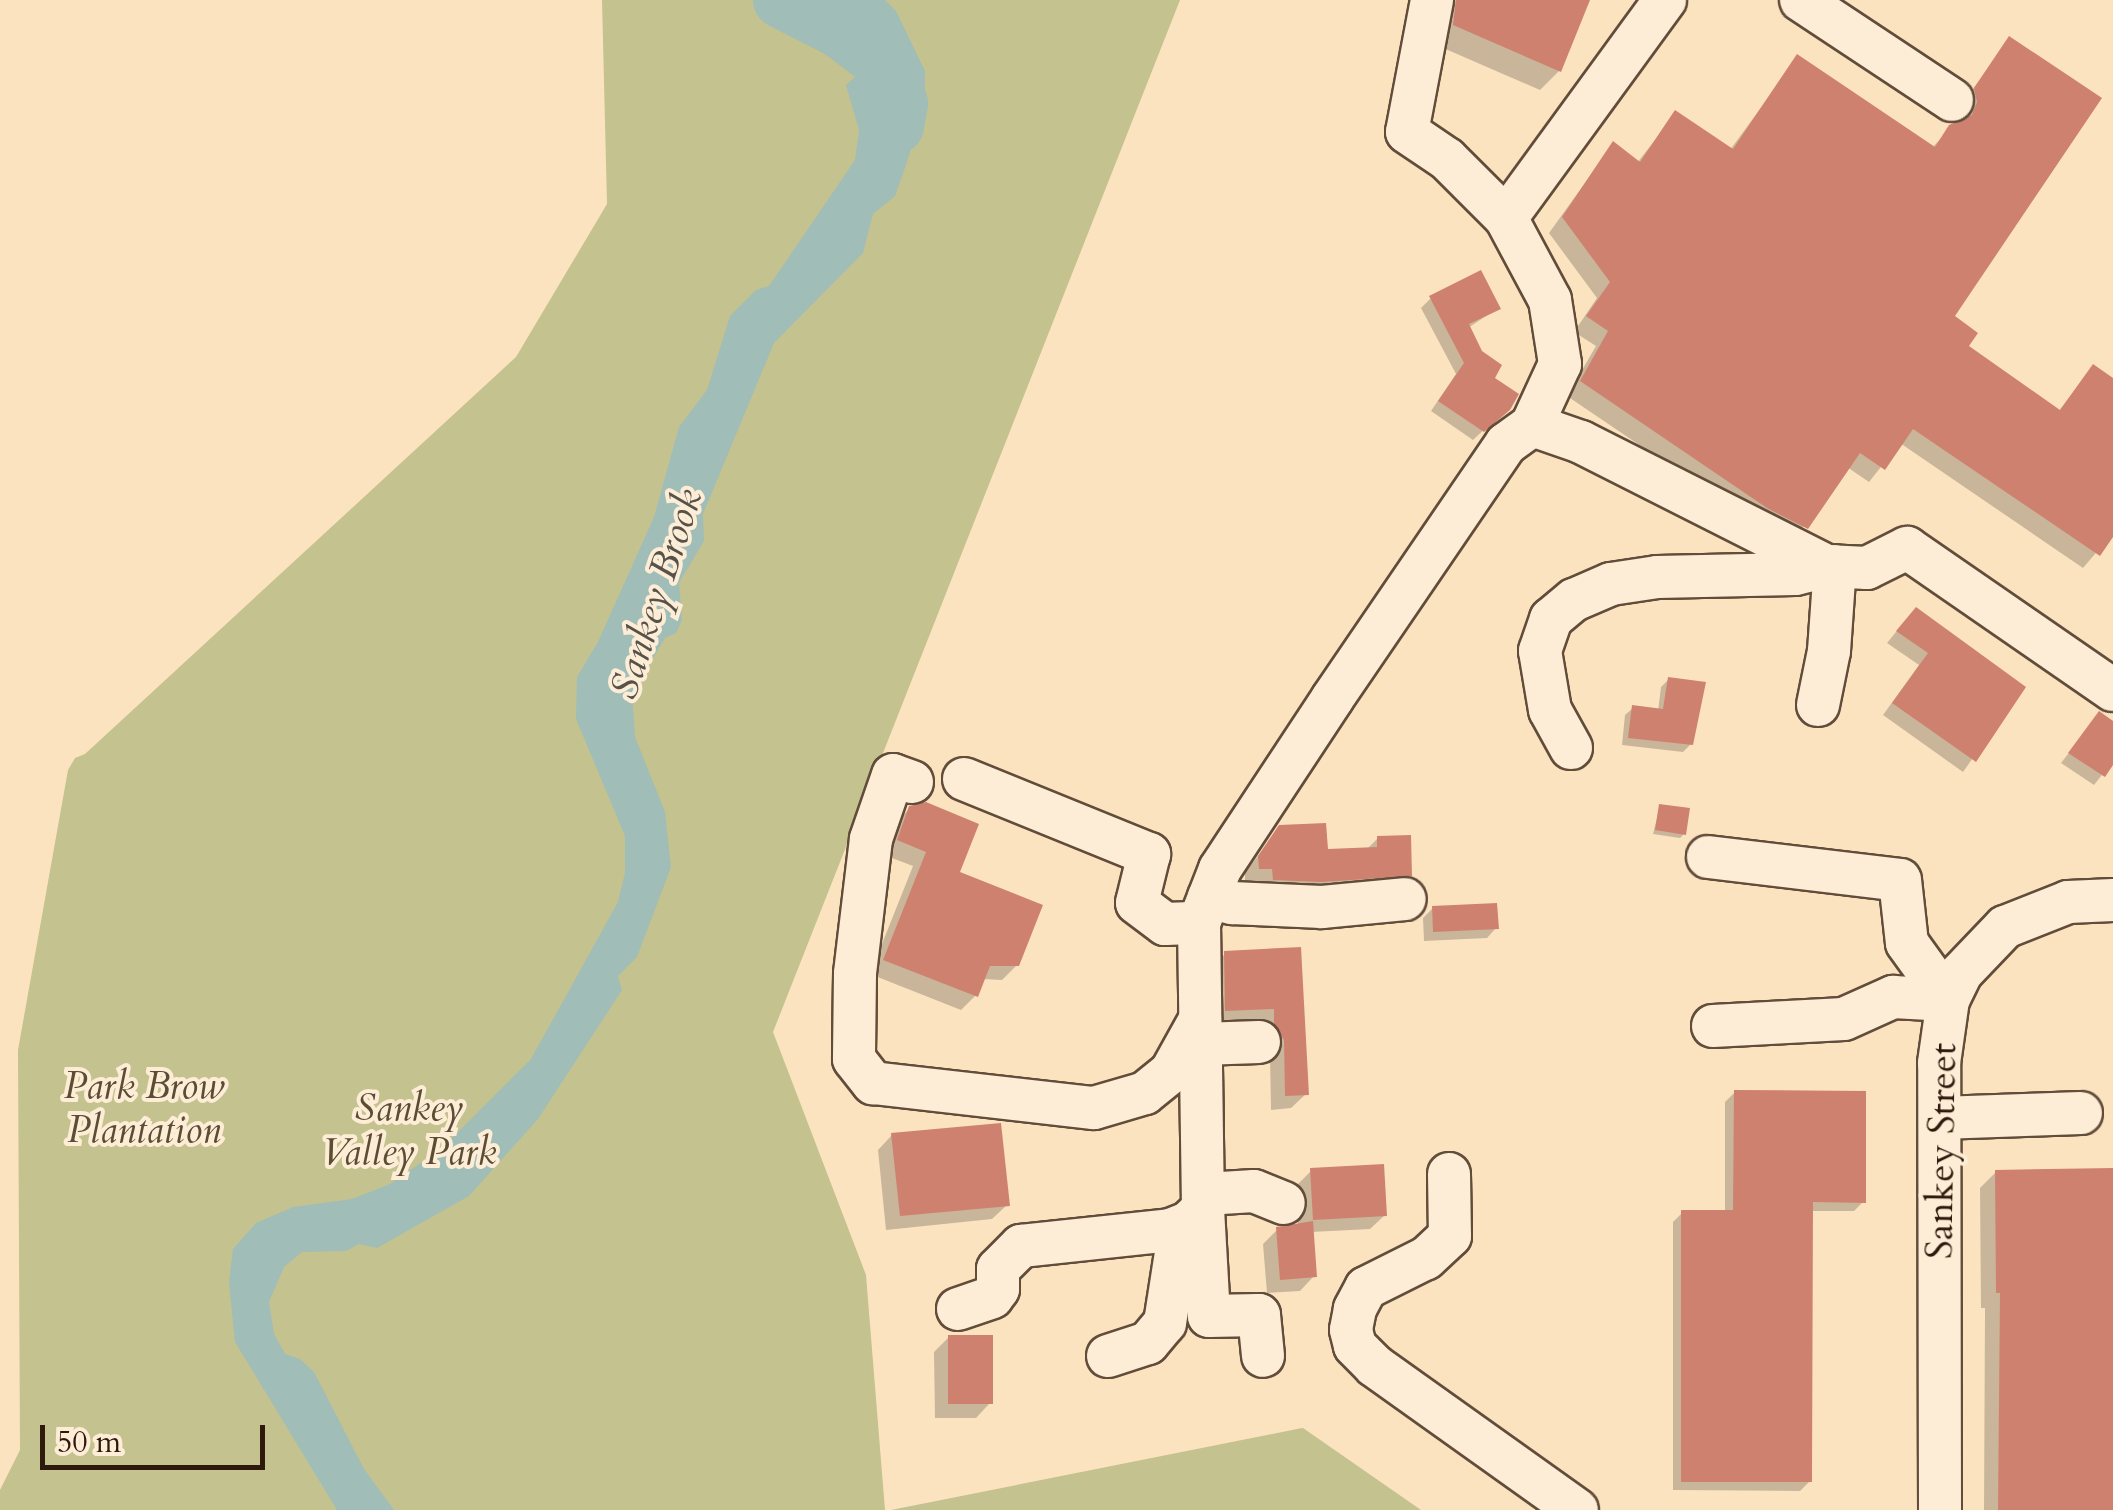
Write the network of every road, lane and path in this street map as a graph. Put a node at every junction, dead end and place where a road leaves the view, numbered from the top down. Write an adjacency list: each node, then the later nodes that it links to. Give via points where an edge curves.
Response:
1 (1432, 0): 5 (street, via 1407,132 1447,159)
2 (1665, 0): 5 (street)
3 (1802, 0): 4 (street)
4 (1952, 100)
5 (1506, 218): 6 (street, via 1550,300 1560,364)
6 (1532, 425): 7 (street, via 1582,442); 16 (street, via 1495,460 1220,869)
7 (1830, 566): 8 (street, via 1867,568 1906,548); 9 (street, via 1828,650); 10 (street, via 1795,574 1657,577 1611,584 1574,600 1551,619 1540,651 1550,710)
8 (2113, 690)
9 (1818, 705)
10 (1571, 748)
11 (964, 779): 16 (street, via 1149,854 1137,903 1165,924)
12 (912, 782): 19 (street, via 893,775 871,839 855,974 854,1059 873,1082 1094,1108 1145,1092 1171,1072)
13 (1708, 857): 17 (street, via 1900,880 1907,942)
14 (1405, 899): 16 (street, via 1322,906 1232,903)
15 (2113, 900): 17 (street, Sankey Street, via 2068,902 2005,927 1961,973)
16 (1204, 910): 19 (street)
17 (1948, 1000): 18 (street, via 1893,996 1844,1020); 22 (street, Sankey Street)
18 (1714, 1026)
19 (1200, 1032): 20 (street); 25 (street)
20 (1260, 1042)
21 (2081, 1113): 22 (street)
22 (1940, 1118): 30 (street, Sankey Street)
23 (1449, 1174): 29 (street, via 1450,1236 1426,1258 1366,1288 1353,1320 1355,1346)
24 (1284, 1203): 25 (street, via 1254,1190)
25 (1196, 1210): 26 (street, via 1021,1246 998,1269 992,1298); 27 (street, via 1164,1323 1148,1342); 28 (street, via 1210,1316 1259,1315)
26 (958, 1308)
27 (1108, 1356)
28 (1263, 1356)
29 (1577, 1510)
30 (1940, 1510)

